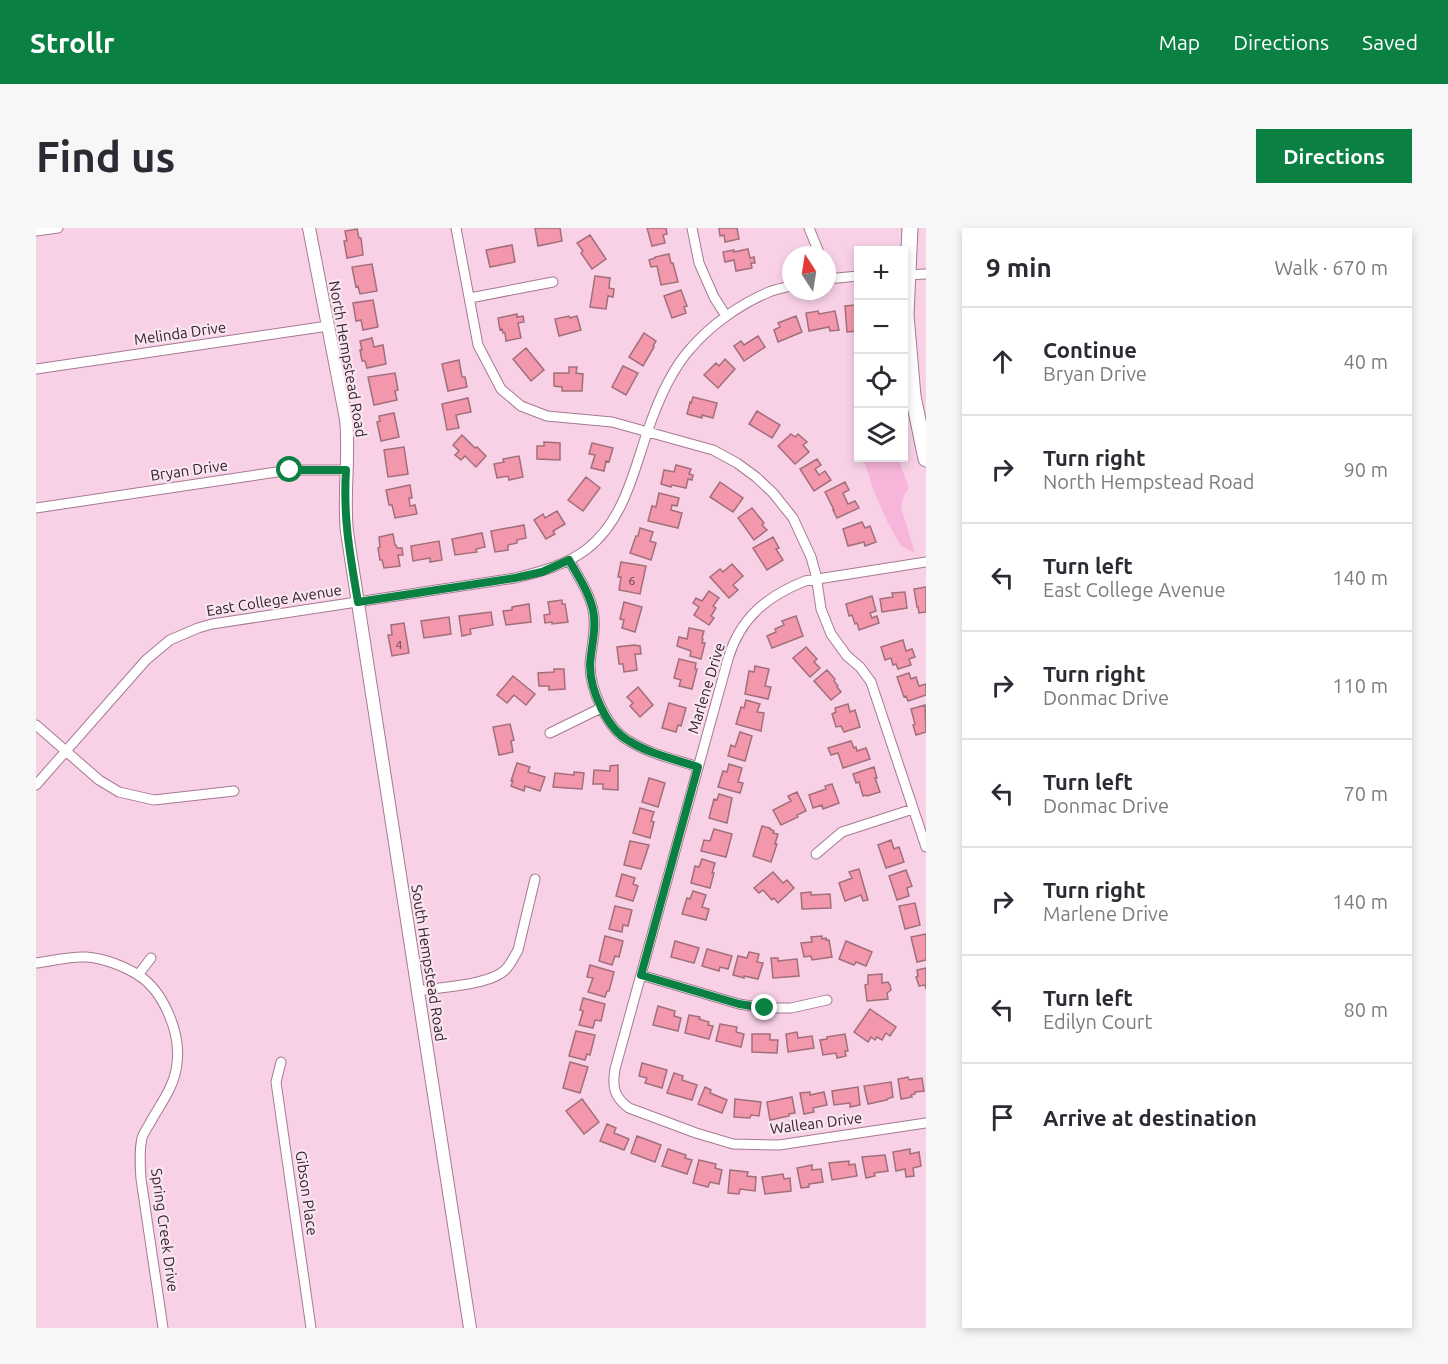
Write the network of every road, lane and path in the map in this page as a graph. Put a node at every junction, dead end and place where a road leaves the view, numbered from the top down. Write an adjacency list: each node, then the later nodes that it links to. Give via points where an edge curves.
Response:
1 (58, 228): 7 (street)
2 (309, 228): 19 (street, North Hempstead Road)
3 (456, 228): 16 (street)
4 (692, 228): 18 (street, via 699,263)
5 (809, 228): 8 (street)
6 (910, 228): 9 (main road)
7 (36, 231)
8 (816, 246)
9 (908, 252)
10 (926, 274): 11 (street)
11 (908, 275)
12 (854, 276): 13 (street)
13 (836, 277)
14 (553, 282): 16 (street)
15 (782, 289): 18 (street, East College Avenue)
16 (470, 298): 21 (street, via 478,345 501,389 521,406 547,416 612,422)
17 (906, 300): 22 (main road, via 913,396)
18 (726, 316): 21 (street, East College Avenue, via 679,364)
19 (328, 326): 20 (street, Melinda Drive); 23 (street, North Hempstead Road, via 346,419)
20 (36, 369)
21 (647, 431): 25 (street, East College Avenue, via 629,488 608,527 588,548); 27 (street, via 713,450 756,477 793,518)
22 (926, 459)
23 (346, 470): 24 (street, Bryan Drive, via 290,470); 28 (street, North Hempstead Road, via 347,532)
24 (36, 508)
25 (569, 560): 28 (street, East College Avenue, via 515,578); 29 (street, via 593,608 590,668)
26 (926, 562): 27 (street, Marlene Drive)
27 (817, 580): 33 (street, Marlene Drive, via 806,581 771,598 753,613 742,630 730,651); 36 (street, via 821,609 831,634 871,682)
28 (358, 602): 32 (street, East College Avenue, via 212,624 170,640 146,660); 44 (street, South Hempstead Road)
29 (601, 708): 31 (street); 33 (street, via 626,740)
30 (36, 725): 32 (street)
31 (550, 733)
32 (66, 750): 34 (street, East College Avenue); 35 (street, via 99,780 136,797 154,800)
33 (698, 767): 43 (street, Marlene Drive)
34 (36, 785)
35 (234, 791)
36 (913, 809): 37 (street); 38 (street, via 842,832)
37 (926, 847)
38 (816, 854)
39 (535, 879): 44 (street, via 518,950 505,970 482,981)
40 (151, 957): 42 (street)
41 (36, 963): 42 (street, Spring Creek Drive, via 85,957 108,961)
42 (138, 975): 49 (street, Spring Creek Drive, via 151,986 171,1016 178,1052 170,1090 142,1136 140,1157)
43 (641, 975): 45 (street, via 765,1008 791,1008); 47 (street, Marlene Drive, via 615,1069)
44 (418, 990): 51 (street, South Hempstead Road)
45 (827, 1000)
46 (281, 1062): 50 (street, Gibson Place, via 276,1082)
47 (615, 1093): 48 (street, Wallean Drive, via 629,1108 733,1144 779,1145)
48 (926, 1123)
49 (163, 1328)
50 (311, 1328)
51 (470, 1328)

